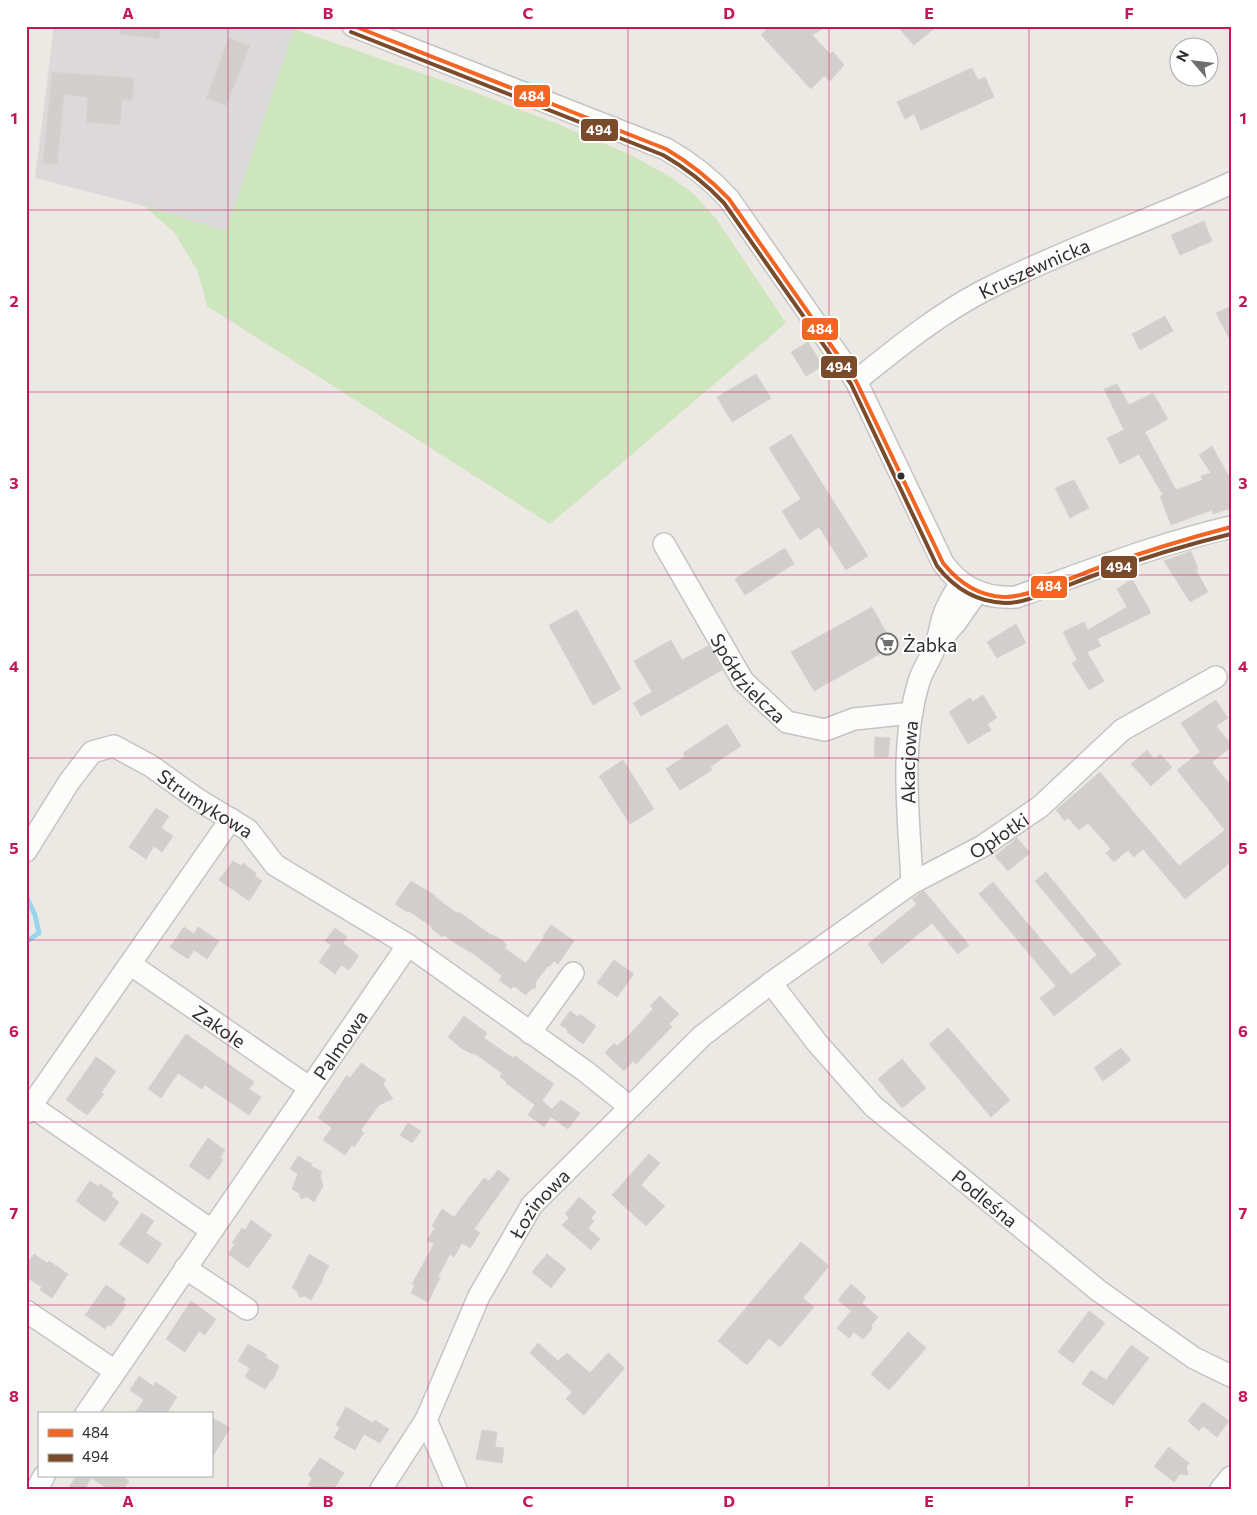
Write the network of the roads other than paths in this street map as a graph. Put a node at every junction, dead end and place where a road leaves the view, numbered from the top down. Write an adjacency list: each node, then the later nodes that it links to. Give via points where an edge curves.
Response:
1 (353, 26): 3 (street, via 616,128 698,168 729,199)
2 (1231, 184): 3 (street, Kruszewnicka, via 982,292 920,330)
3 (856, 381): 6 (street, via 941,559 948,571)
4 (1231, 528): 6 (street, via 1188,537 1016,597 1002,598)
5 (664, 544): 8 (street, Spółdzielcza, via 743,681 787,722 825,730 854,719)
6 (969, 588): 8 (street, Akacjowa, via 951,597 936,646 920,681)
7 (1216, 677): 11 (street, Opłotki, via 1122,730 1041,806 983,846)
8 (912, 714): 11 (street, Akacjowa, via 907,770)
9 (230, 819): 10 (street, Strumykowa, via 152,766 114,746 92,752); 12 (street, Strumykowa, via 248,830 275,865); 13 (street)
10 (26, 851)
11 (912, 883): 15 (street, Opłotki)
12 (408, 945): 16 (street); 17 (street, Palmowa)
13 (130, 964): 17 (street, Zakole); 19 (street)
14 (573, 972): 16 (street)
15 (771, 983): 18 (street, Łozinowa, via 702,1036); 25 (street, Podleśna, via 818,1044 874,1106 1099,1291 1194,1358)
16 (530, 1033): 18 (street)
17 (310, 1088): 20 (street, Palmowa)
18 (630, 1107): 27 (street, Łozinowa, via 532,1205 479,1296)
19 (29, 1110): 20 (street)
20 (211, 1230): 21 (street, Palmowa)
21 (185, 1268): 22 (street); 24 (street, Palmowa)
22 (247, 1308)
23 (26, 1311): 24 (street)
24 (114, 1371): 26 (street, Palmowa)
25 (1231, 1376)
26 (87, 1412)
27 (426, 1420): 29 (street, Łozinowa); 30 (street)
28 (1231, 1477): 31 (street)
29 (381, 1489)
30 (456, 1489)
31 (1221, 1489)

